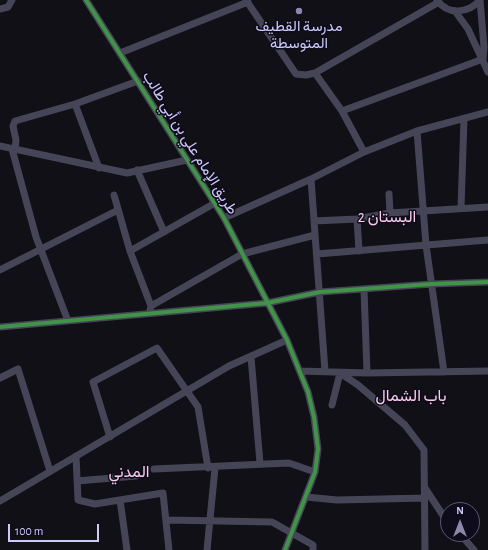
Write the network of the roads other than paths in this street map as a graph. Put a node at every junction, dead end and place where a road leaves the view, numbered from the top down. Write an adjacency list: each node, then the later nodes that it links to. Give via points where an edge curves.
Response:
1 (12, 0): 6 (street, via 8,7)
2 (86, 0): 10 (street, طريق الإمام علي بن أبي طالب)
3 (480, 0): 7 (street, via 469,9); 9 (street)
4 (247, 1): 10 (street); 13 (street, via 296,74)
5 (438, 1): 7 (street); 13 (street)
6 (0, 9)
7 (455, 11): 11 (street, via 468,29)
8 (488, 20): 9 (street)
9 (482, 28): 11 (street)
10 (120, 53): 14 (street, طريق الإمام علي بن أبي طالب)
11 (485, 62): 12 (street); 16 (street)
12 (488, 72)
13 (315, 73): 16 (street)
14 (138, 81): 15 (street); 23 (street, طريق الإمام علي بن أبي طالب)
15 (75, 104): 21 (street, via 13,123); 24 (street)
16 (342, 111): 22 (street)
17 (488, 112): 18 (street)
18 (464, 119): 19 (street); 31 (street)
19 (416, 131): 22 (street); 33 (street)
20 (0, 146): 21 (street)
21 (14, 149): 24 (street); 42 (street)
22 (364, 152): 26 (street)
23 (187, 160): 25 (street); 29 (street, طريق الإمام علي بن أبي طالب)
24 (99, 168): 25 (street, via 127,172)
25 (137, 170): 38 (street)
26 (311, 179): 35 (street); 37 (street)
27 (389, 194): 34 (street)
28 (114, 195): 32 (street)
29 (215, 204): 35 (street, طريق الإمام علي بن أبي طالب); 38 (street)
30 (488, 207): 31 (street)
31 (461, 208): 33 (street)
32 (118, 210): 42 (street); 43 (street)
33 (424, 210): 34 (street); 41 (street)
34 (390, 213): 36 (street)
35 (224, 218): 45 (street, طريق الإمام علي بن أبي طالب)
36 (357, 219): 37 (street); 44 (street)
37 (314, 221): 39 (street)
38 (164, 232): 43 (street)
39 (315, 235): 45 (street); 46 (street)
40 (488, 240): 41 (street)
41 (426, 245): 44 (street); 49 (street)
42 (41, 249): 47 (street); 55 (street)
43 (130, 251): 53 (street)
44 (359, 251): 46 (street)
45 (242, 254): 52 (street, طريق الإمام علي بن أبي طالب); 53 (street)
46 (317, 254): 51 (street)
47 (0, 270)
48 (488, 282): 49 (street)
49 (432, 284): 50 (street); 62 (street)
50 (364, 289): 51 (street); 64 (street)
51 (320, 292): 52 (street); 59 (street)
52 (267, 303): 54 (street); 57 (street, طريق الإمام علي بن أبي طالب)
53 (151, 306): 54 (street)
54 (149, 314): 55 (street)
55 (68, 321): 56 (street)
56 (0, 328)
57 (287, 340): 58 (street); 61 (street, طريق الإمام علي بن أبي طالب)
58 (251, 357): 66 (street, via 229,366); 70 (street)
59 (325, 371): 61 (street); 63 (street)
60 (488, 371): 62 (street)
61 (300, 372): 74 (street, طريق الإمام علي بن أبي طالب, via 314,417 318,449)
62 (444, 372): 64 (street)
63 (340, 373): 64 (street); 67 (street); 77 (street, via 358,385 405,426 424,450)
64 (367, 373)
65 (0, 378): 73 (street, via 18,369)
66 (187, 391): 68 (street); 68 (street, via 157,348 93,382); 71 (street, via 198,407)
67 (332, 405)
68 (110, 437): 69 (street)
69 (76, 456): 73 (street); 76 (street)
70 (260, 463): 71 (street); 74 (street, via 289,463)
71 (211, 468): 72 (street); 84 (street)
72 (154, 469)
73 (50, 471): 81 (street)
74 (315, 472): 78 (street, طريق الإمام علي بن أبي طالب)
75 (136, 476): 76 (street)
76 (77, 481): 80 (street, via 78,500 95,504)
77 (425, 488): 79 (street); 82 (street)
78 (306, 497): 79 (street, via 337,500); 85 (street, طريق الإمام علي بن أبي طالب)
79 (425, 498): 92 (street)
80 (120, 500): 83 (street, via 163,493); 87 (street)
81 (0, 501)
82 (440, 511)
83 (166, 520): 84 (street); 88 (street)
84 (210, 522): 85 (street, via 272,522); 89 (street)
85 (292, 534): 90 (street, طريق الإمام علي بن أبي طالب); 91 (street, via 313,545)
86 (467, 542): 93 (street)
87 (127, 550)
88 (169, 550)
89 (207, 550)
90 (285, 550)
91 (313, 550)
92 (425, 550)
93 (474, 550)

